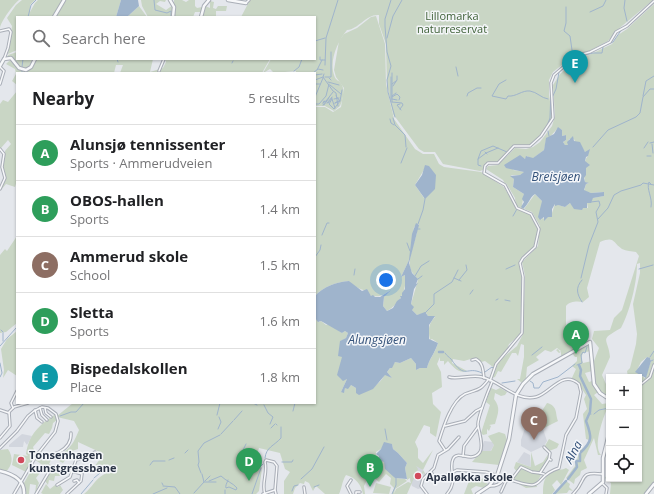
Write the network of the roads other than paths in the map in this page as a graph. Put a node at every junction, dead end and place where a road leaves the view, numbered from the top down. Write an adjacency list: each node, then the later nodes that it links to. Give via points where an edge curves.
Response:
1 (64, 0): 8 (street)
2 (170, 0): 9 (street, via 174,7)
3 (209, 0): 10 (street)
4 (228, 0): 7 (street)
5 (249, 0): 7 (street)
6 (654, 1): 24 (street, via 627,26 616,32 610,42 576,56 554,76 551,82 553,119 537,140 528,146 514,146 498,163 488,163 485,166 484,172 504,184 516,206 532,214 539,228 536,246 520,263 523,276 522,333 496,364)
7 (246, 3)
8 (55, 16)
9 (173, 16)
10 (201, 16)
11 (0, 31): 12 (street, via 8,29 11,32)
12 (4, 59): 13 (street, via 12,58 18,67 26,70); 15 (street)
13 (34, 60)
14 (164, 60): 16 (street)
15 (0, 66): 17 (street, via 4,71)
16 (159, 71)
17 (0, 84)
18 (0, 149): 19 (street, via 4,154 2,167 5,177)
19 (0, 189)
20 (472, 360): 23 (street, via 480,362)
21 (654, 366): 25 (street, via 649,378)
22 (449, 377): 23 (street)
23 (484, 378): 24 (street)
24 (490, 381): 27 (street, via 507,391); 34 (street); 41 (street, via 481,390 462,396 448,416)
25 (642, 384)
26 (16, 393): 31 (street, via 11,403)
27 (518, 393): 28 (street, via 532,375 586,343 591,343 594,384); 60 (street, via 509,437); 73 (street, via 529,397 540,395 552,385 567,379 576,381 581,392 577,415 566,435 559,468 549,472)
28 (606, 397)
29 (25, 404): 31 (street)
30 (49, 404): 33 (street)
31 (13, 408): 37 (street)
32 (40, 408): 33 (street); 36 (street); 39 (street)
33 (46, 408): 38 (street, via 46,413); 51 (street, via 57,415 58,427)
34 (482, 408): 41 (street, via 465,421); 42 (street)
35 (0, 410): 37 (street)
36 (35, 410): 40 (street, via 37,418); 47 (street, via 18,431)
37 (9, 413): 45 (street, via 10,426)
38 (51, 417)
39 (47, 420)
40 (42, 422)
41 (445, 426): 49 (street, via 439,443)
42 (478, 427): 52 (street, via 464,446); 52 (street, via 480,452 472,457)
43 (71, 433): 51 (street, via 64,450 43,457)
44 (459, 437): 49 (street)
45 (0, 438)
46 (606, 444): 59 (street)
47 (0, 447)
48 (544, 447): 57 (street, via 550,453 550,459)
49 (445, 450): 56 (street, via 438,454)
50 (95, 452): 53 (street, via 77,459)
51 (36, 456): 63 (street)
52 (463, 456): 55 (street, via 454,457)
53 (72, 470): 65 (street, via 82,474 83,478); 69 (street, via 68,479); 74 (street, via 59,467 51,470)
54 (0, 471): 63 (street)
55 (453, 471): 56 (street, via 439,479); 60 (street); 89 (street, via 453,482)
56 (431, 472): 88 (street, via 421,484)
57 (540, 473): 58 (street); 61 (street, via 522,467)
58 (544, 474)
59 (602, 474): 66 (street); 91 (street, via 587,474)
60 (497, 475): 61 (street); 70 (street)
61 (509, 479): 67 (street); 67 (street); 70 (street); 72 (street)
62 (351, 480): 86 (street, via 347,485)
63 (21, 481): 79 (street); 80 (street)
64 (74, 481): 65 (street)
65 (79, 483): 82 (street)
66 (602, 483): 92 (street); 93 (street, via 607,488)
67 (505, 484): 78 (street)
68 (654, 484): 94 (street)
69 (57, 485)
70 (490, 486): 90 (street)
71 (304, 487): 85 (street)
72 (524, 488)
73 (536, 488)
74 (38, 489): 76 (street); 81 (street)
75 (275, 490): 83 (street); 83 (street, via 277,466 274,462 266,460); 84 (street)
76 (41, 491)
77 (360, 492): 87 (street)
78 (501, 492)
79 (14, 494)
80 (24, 494)
81 (36, 494)
82 (67, 494)
83 (265, 494)
84 (276, 494)
85 (305, 494)
86 (351, 494)
87 (356, 494)
88 (427, 494)
89 (447, 494)
90 (477, 494)
91 (574, 494)
92 (589, 494)
93 (606, 494)
94 (646, 494)

